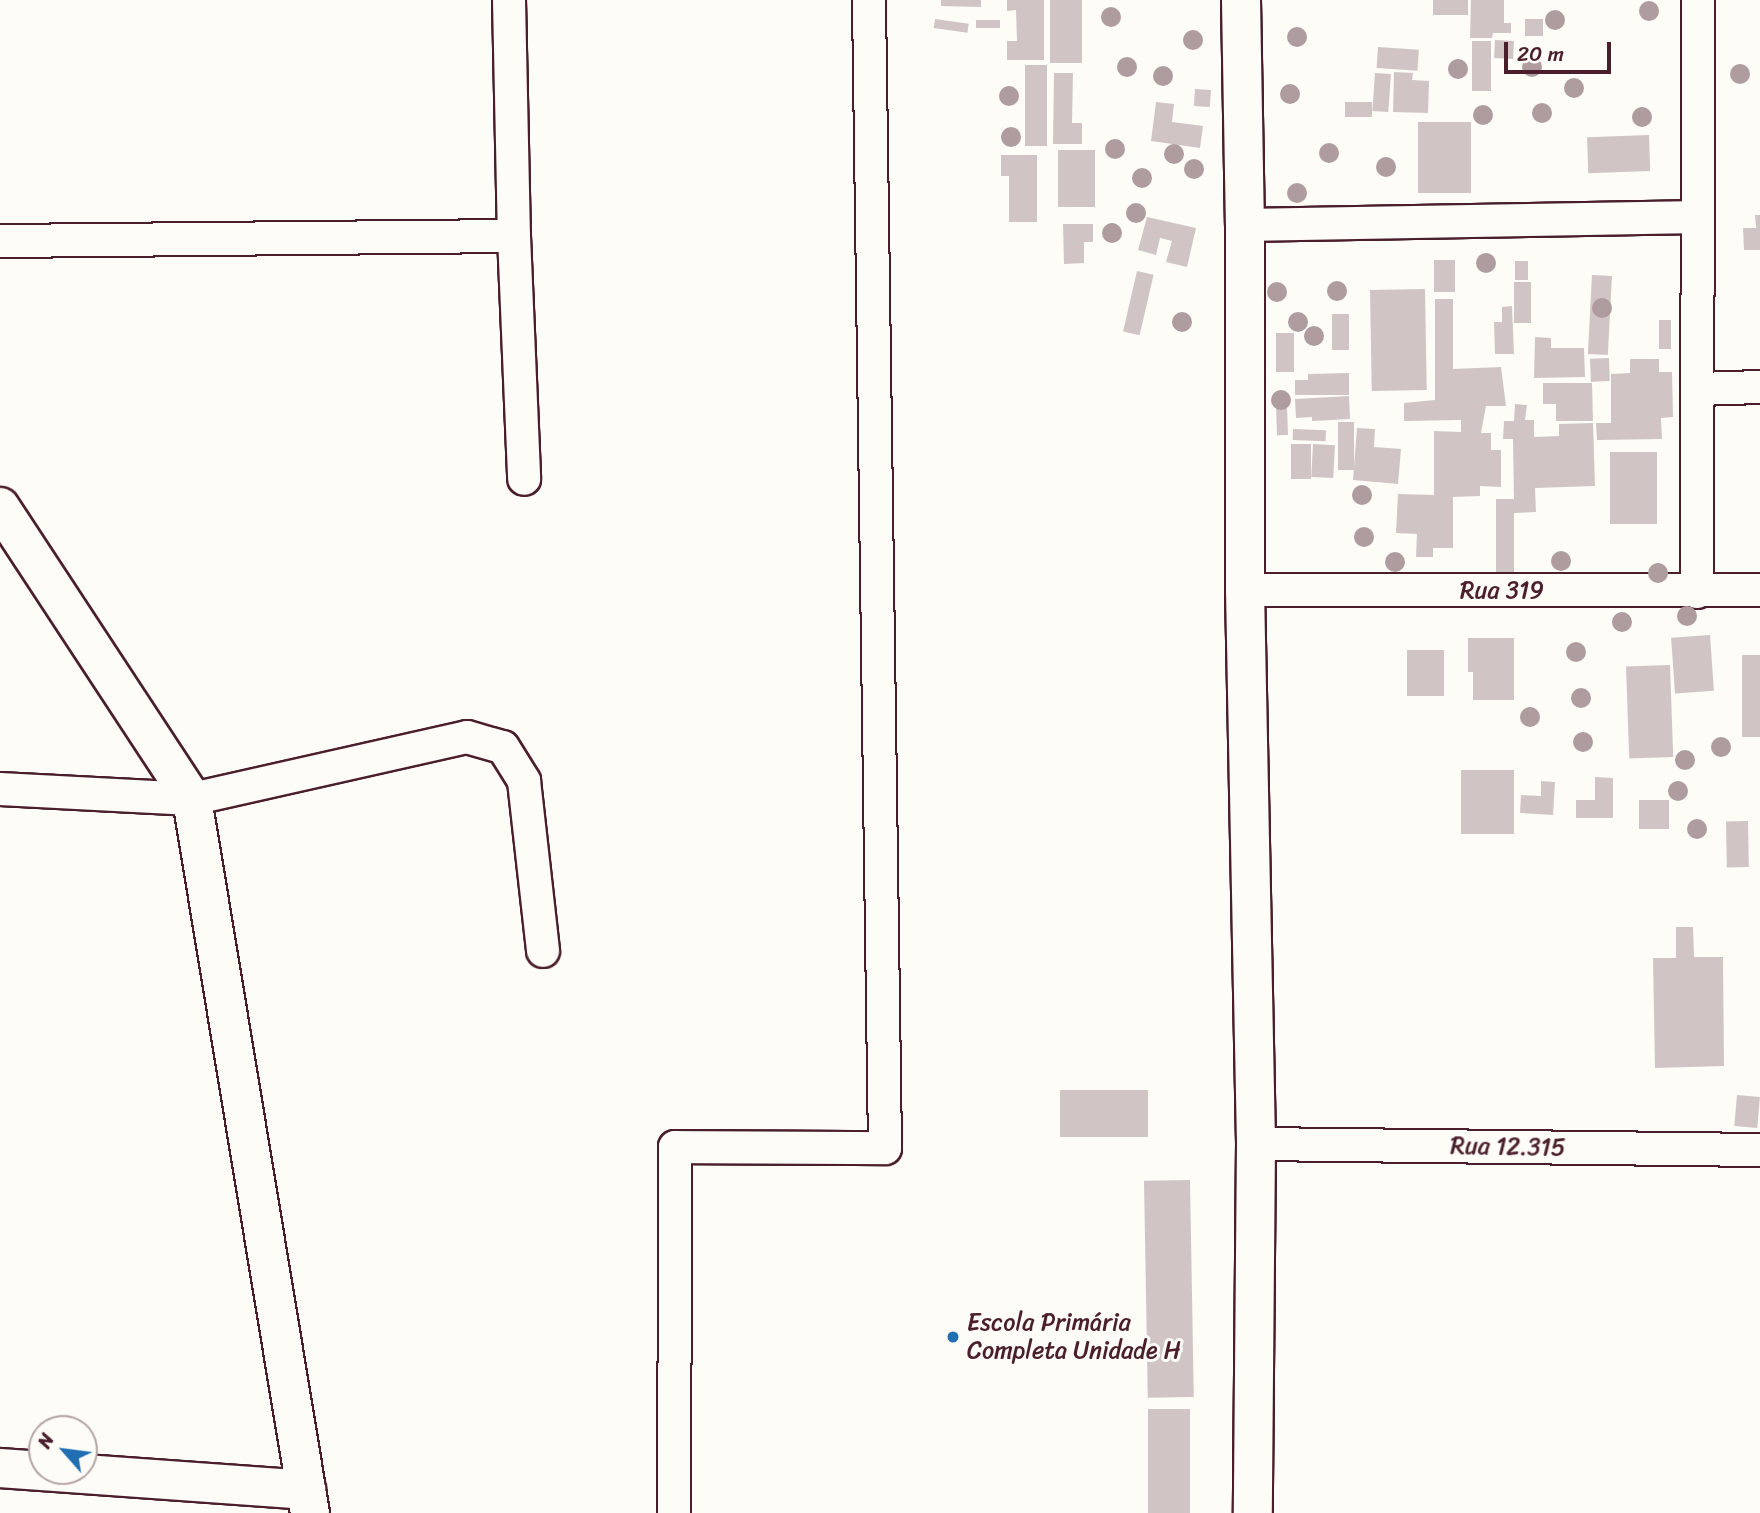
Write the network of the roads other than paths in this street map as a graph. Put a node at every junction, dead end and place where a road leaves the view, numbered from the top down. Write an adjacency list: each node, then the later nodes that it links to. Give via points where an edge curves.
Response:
1 (509, 0): 7 (street)
2 (869, 0): 23 (street, via 885,1148 675,1147)
3 (1241, 0): 6 (street)
4 (1698, 0): 5 (street)
5 (1698, 217): 6 (street); 10 (street)
6 (1245, 225): 13 (street)
7 (514, 236): 8 (street); 11 (street)
8 (0, 241)
9 (1760, 387): 10 (street)
10 (1699, 389): 15 (street)
11 (524, 479)
12 (0, 507): 17 (street)
13 (1245, 590): 15 (street, Rua 319); 19 (street)
14 (1760, 590): 15 (street, Rua 319)
15 (1697, 592)
16 (0, 789): 17 (street)
17 (192, 799): 18 (street, via 467,737 503,747 524,781); 22 (street)
18 (543, 951)
19 (1256, 1144): 20 (street, Rua 12.315); 24 (street)
20 (1760, 1150)
21 (0, 1468): 22 (street)
22 (308, 1502)
23 (674, 1513)
24 (1253, 1513)

